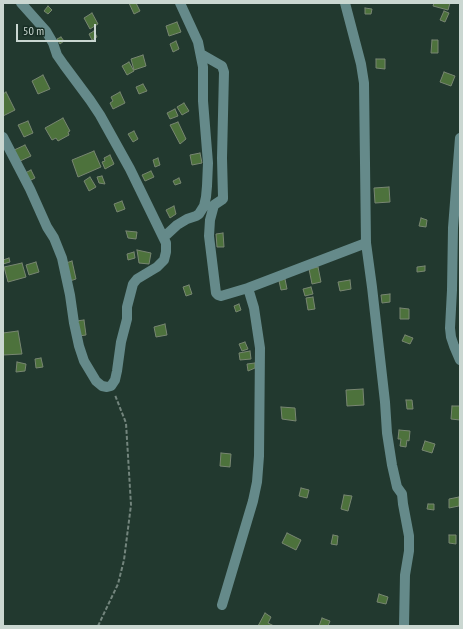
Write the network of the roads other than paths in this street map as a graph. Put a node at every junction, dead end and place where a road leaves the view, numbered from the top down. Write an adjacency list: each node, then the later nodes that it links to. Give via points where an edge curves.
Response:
1 (21, 3): 7 (street, via 46,31 57,55 100,115)
2 (180, 3): 4 (street)
3 (346, 3): 8 (street, via 364,83)
4 (201, 54): 7 (street, via 208,163 206,197 199,214 177,225); 9 (street, via 222,66 224,72 223,199 214,205 209,230 216,293 221,296)
5 (3, 137): 7 (street, via 62,258 79,346 84,361 102,386 111,386 115,380 133,284 164,260 167,248)
6 (460, 138): 10 (street, via 453,228 450,328)
7 (164, 237)
8 (366, 243): 9 (street); 12 (street, via 387,433 409,536)
9 (248, 288): 11 (street, via 260,348 260,456 253,501)
10 (460, 360)
11 (222, 605)
12 (404, 626)

